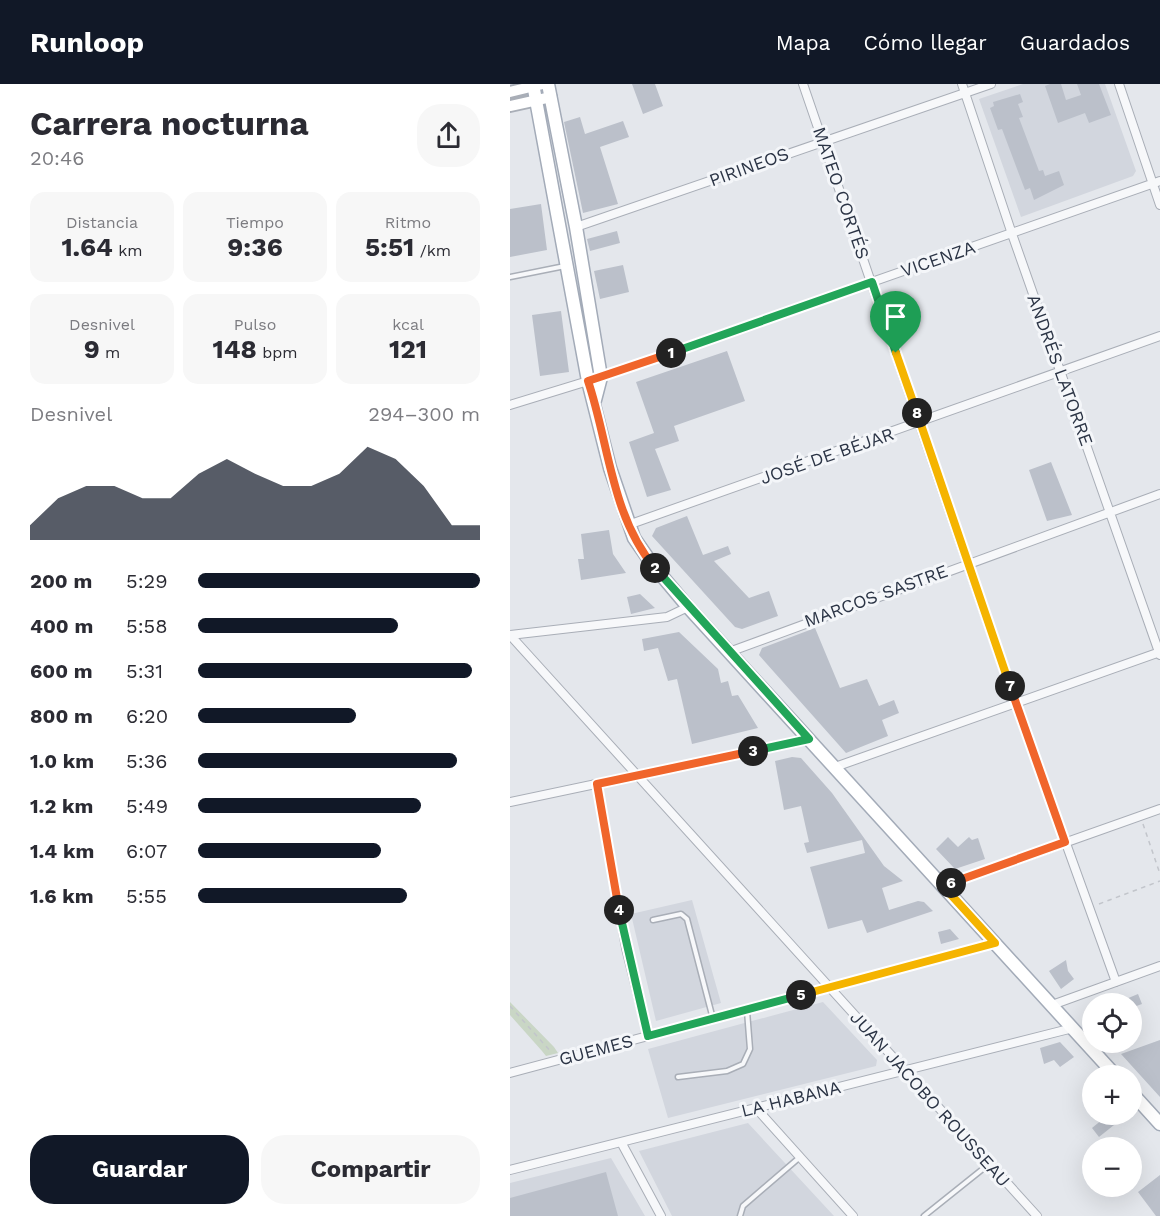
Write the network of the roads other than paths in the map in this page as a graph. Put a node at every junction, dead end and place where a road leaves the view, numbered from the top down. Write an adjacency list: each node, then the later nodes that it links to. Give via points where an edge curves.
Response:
1 (548, 84): 9 (main road)
2 (803, 84): 12 (street, MATEO CORTÉS)
3 (962, 84): 8 (street, ANDRÉS LATORRE)
4 (991, 84): 8 (street, PIRINEOS)
5 (1119, 84): 13 (street)
6 (536, 85): 7 (main road); 10 (main road)
7 (510, 92)
8 (965, 93): 12 (street, PIRINEOS); 16 (street, ANDRÉS LATORRE)
9 (550, 98): 10 (main road); 15 (main road)
10 (535, 100): 11 (main road); 17 (main road)
11 (510, 106)
12 (823, 140): 15 (street, PIRINEOS); 19 (street, MATEO CORTÉS)
13 (1156, 182): 14 (street); 16 (street, VICENZA)
14 (1160, 205)
15 (576, 227): 22 (main road)
16 (1012, 234): 19 (street, VICENZA); 21 (street, ANDRÉS LATORRE)
17 (566, 266): 18 (lane); 22 (main road)
18 (510, 277)
19 (872, 282): 22 (street, VICENZA); 24 (street, MATEO CORTÉS)
20 (1160, 336): 21 (street, JOSÉ DE BÉJAR)
21 (1060, 372): 24 (street, JOSÉ DE BÉJAR); 26 (street, ANDRÉS LATORRE)
22 (594, 379): 23 (street, VICENZA); 27 (main road, via 610,468)
23 (510, 405)
24 (920, 423): 27 (street, JOSÉ DE BÉJAR); 28 (street, MATEO CORTÉS)
25 (1160, 494): 26 (street, MARCOS SASTRE)
26 (1111, 511): 28 (street, MARCOS SASTRE); 32 (street, ANDRÉS LATORRE)
27 (628, 525): 29 (main road, via 642,552)
28 (968, 563): 31 (street, MARCOS SASTRE); 33 (street, MATEO CORTÉS)
29 (688, 607): 30 (street, via 667,618); 31 (main road)
30 (510, 635): 36 (street, JUAN JACOBO ROUSSEAU)
31 (729, 652): 34 (main road)
32 (1160, 653): 33 (street)
33 (1015, 702): 35 (street); 40 (street, MATEO CORTÉS)
34 (809, 739): 35 (main road); 36 (street)
35 (835, 767): 41 (main road)
36 (636, 776): 37 (street); 46 (street, JUAN JACOBO ROUSSEAU)
37 (597, 784): 38 (street); 51 (street, via 626,948)
38 (510, 802)
39 (1160, 809): 40 (street)
40 (1065, 842): 41 (street); 45 (street, MATEO CORTÉS)
41 (943, 886): 43 (main road)
42 (653, 920): 49 (lane, via 681,914 687,919)
43 (995, 943): 46 (street, GUEMES); 47 (main road)
44 (1160, 966): 45 (street)
45 (1116, 982): 47 (street)
46 (829, 988): 48 (street, GUEMES); 53 (street, JUAN JACOBO ROUSSEAU)
47 (1052, 1005): 50 (main road)
48 (747, 1010): 49 (street, GUEMES); 55 (lane, via 750,1049 743,1064 727,1071)
49 (713, 1019): 51 (street, GUEMES)
50 (1073, 1028): 52 (main road); 53 (street, LA HABANA)
51 (648, 1036): 54 (street, GUEMES)
52 (1106, 1065)
53 (904, 1070): 57 (street, LA HABANA); 61 (street, JUAN JACOBO ROUSSEAU)
54 (510, 1073)
55 (678, 1077)
56 (1142, 1104): 58 (main road)
57 (756, 1108): 59 (street, LA HABANA); 60 (street)
58 (1160, 1124)
59 (621, 1142): 62 (street, LA HABANA); 63 (street)
60 (800, 1157): 64 (lane, via 743,1206); 65 (street)
61 (989, 1164): 66 (lane); 67 (street, JUAN JACOBO ROUSSEAU)
62 (510, 1170)
63 (660, 1216)
64 (740, 1216)
65 (853, 1216)
66 (924, 1216)
67 (1037, 1216)

